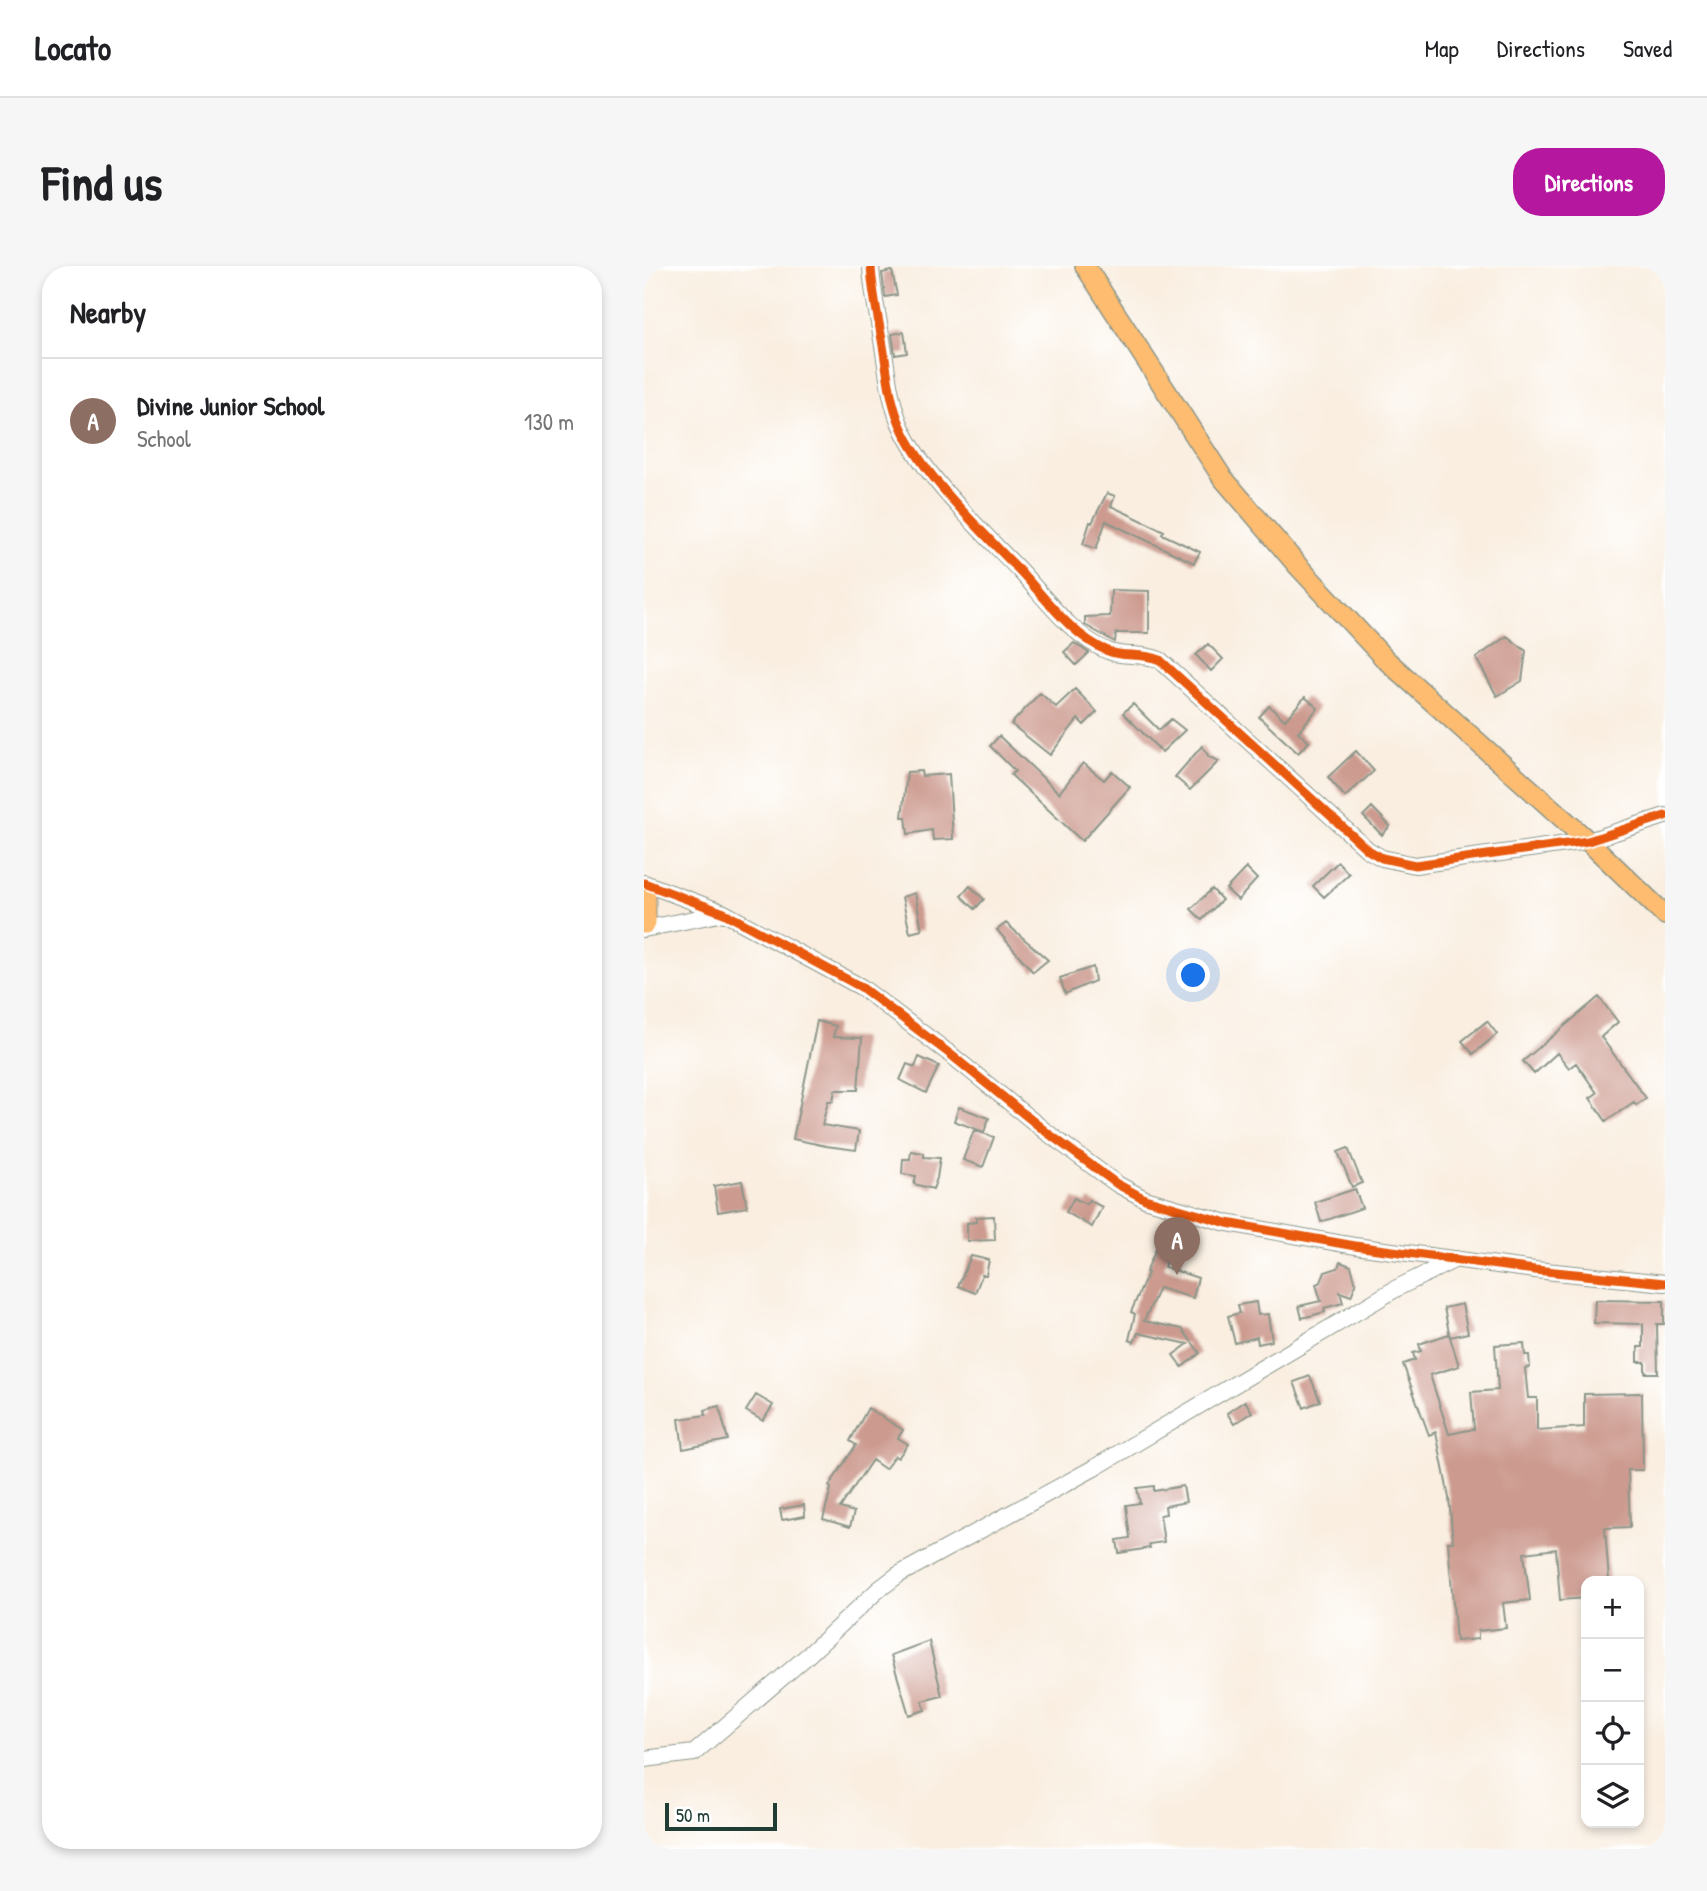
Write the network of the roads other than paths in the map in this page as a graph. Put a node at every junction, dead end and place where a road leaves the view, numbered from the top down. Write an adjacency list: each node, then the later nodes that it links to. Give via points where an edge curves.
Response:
1 (871, 266): 4 (street, via 890,389 910,445 972,521 1070,625 1108,652 1160,660 1382,858 1416,865)
2 (1085, 266): 4 (main road, via 1222,477 1298,566 1385,659)
3 (1665, 816): 4 (street)
4 (1588, 841): 8 (main road)
5 (644, 883): 7 (street)
6 (644, 899): 9 (highway)
7 (724, 913): 10 (street); 11 (street, via 861,987 1045,1131 1145,1199 1240,1226)
8 (1665, 915)
9 (644, 922)
10 (644, 929)
11 (1457, 1259): 12 (street); 13 (street, via 1397,1288 1094,1468 898,1575 694,1753)
12 (1665, 1283)
13 (644, 1759)

